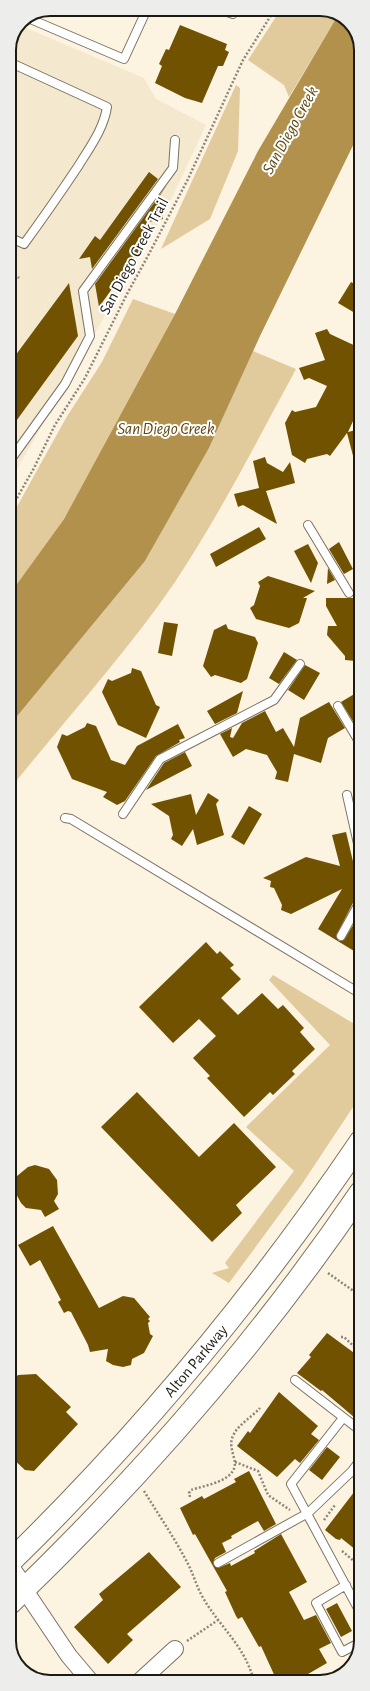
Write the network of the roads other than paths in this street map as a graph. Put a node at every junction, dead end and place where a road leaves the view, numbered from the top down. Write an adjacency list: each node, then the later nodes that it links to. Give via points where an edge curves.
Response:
1 (144, 16): 2 (lane, via 124,59)
2 (34, 21)
3 (16, 65): 5 (lane, via 107,107 105,117 90,147 56,201 24,244)
4 (175, 140): 6 (lane, via 173,168 83,291 90,336 64,384)
5 (16, 240)
6 (16, 452)
7 (308, 525): 8 (lane)
8 (349, 594)
9 (300, 664): 13 (lane, via 274,700 160,759)
10 (338, 706): 11 (lane)
11 (354, 733)
12 (348, 795): 15 (lane)
13 (122, 814)
14 (65, 818): 18 (lane, via 71,818)
15 (354, 824)
16 (354, 913): 17 (lane)
17 (341, 936)
18 (354, 990)
19 (354, 1151): 27 (main road, Alton Parkway, via 309,1216 205,1352 110,1460)
20 (354, 1202): 30 (main road, Alton Parkway, via 273,1313 191,1413 134,1476)
21 (295, 1380): 22 (lane)
22 (343, 1418): 23 (lane); 26 (lane, via 292,1484)
23 (354, 1427)
24 (354, 1468): 25 (lane)
25 (352, 1471): 26 (lane)
26 (308, 1513): 28 (lane); 29 (lane)
27 (16, 1556)
28 (218, 1563)
29 (346, 1586): 31 (lane); 32 (lane, via 316,1603 342,1652)
30 (17, 1596): 34 (street)
31 (354, 1601)
32 (353, 1646)
33 (175, 1649): 35 (street)
34 (85, 1675)
35 (147, 1675)

